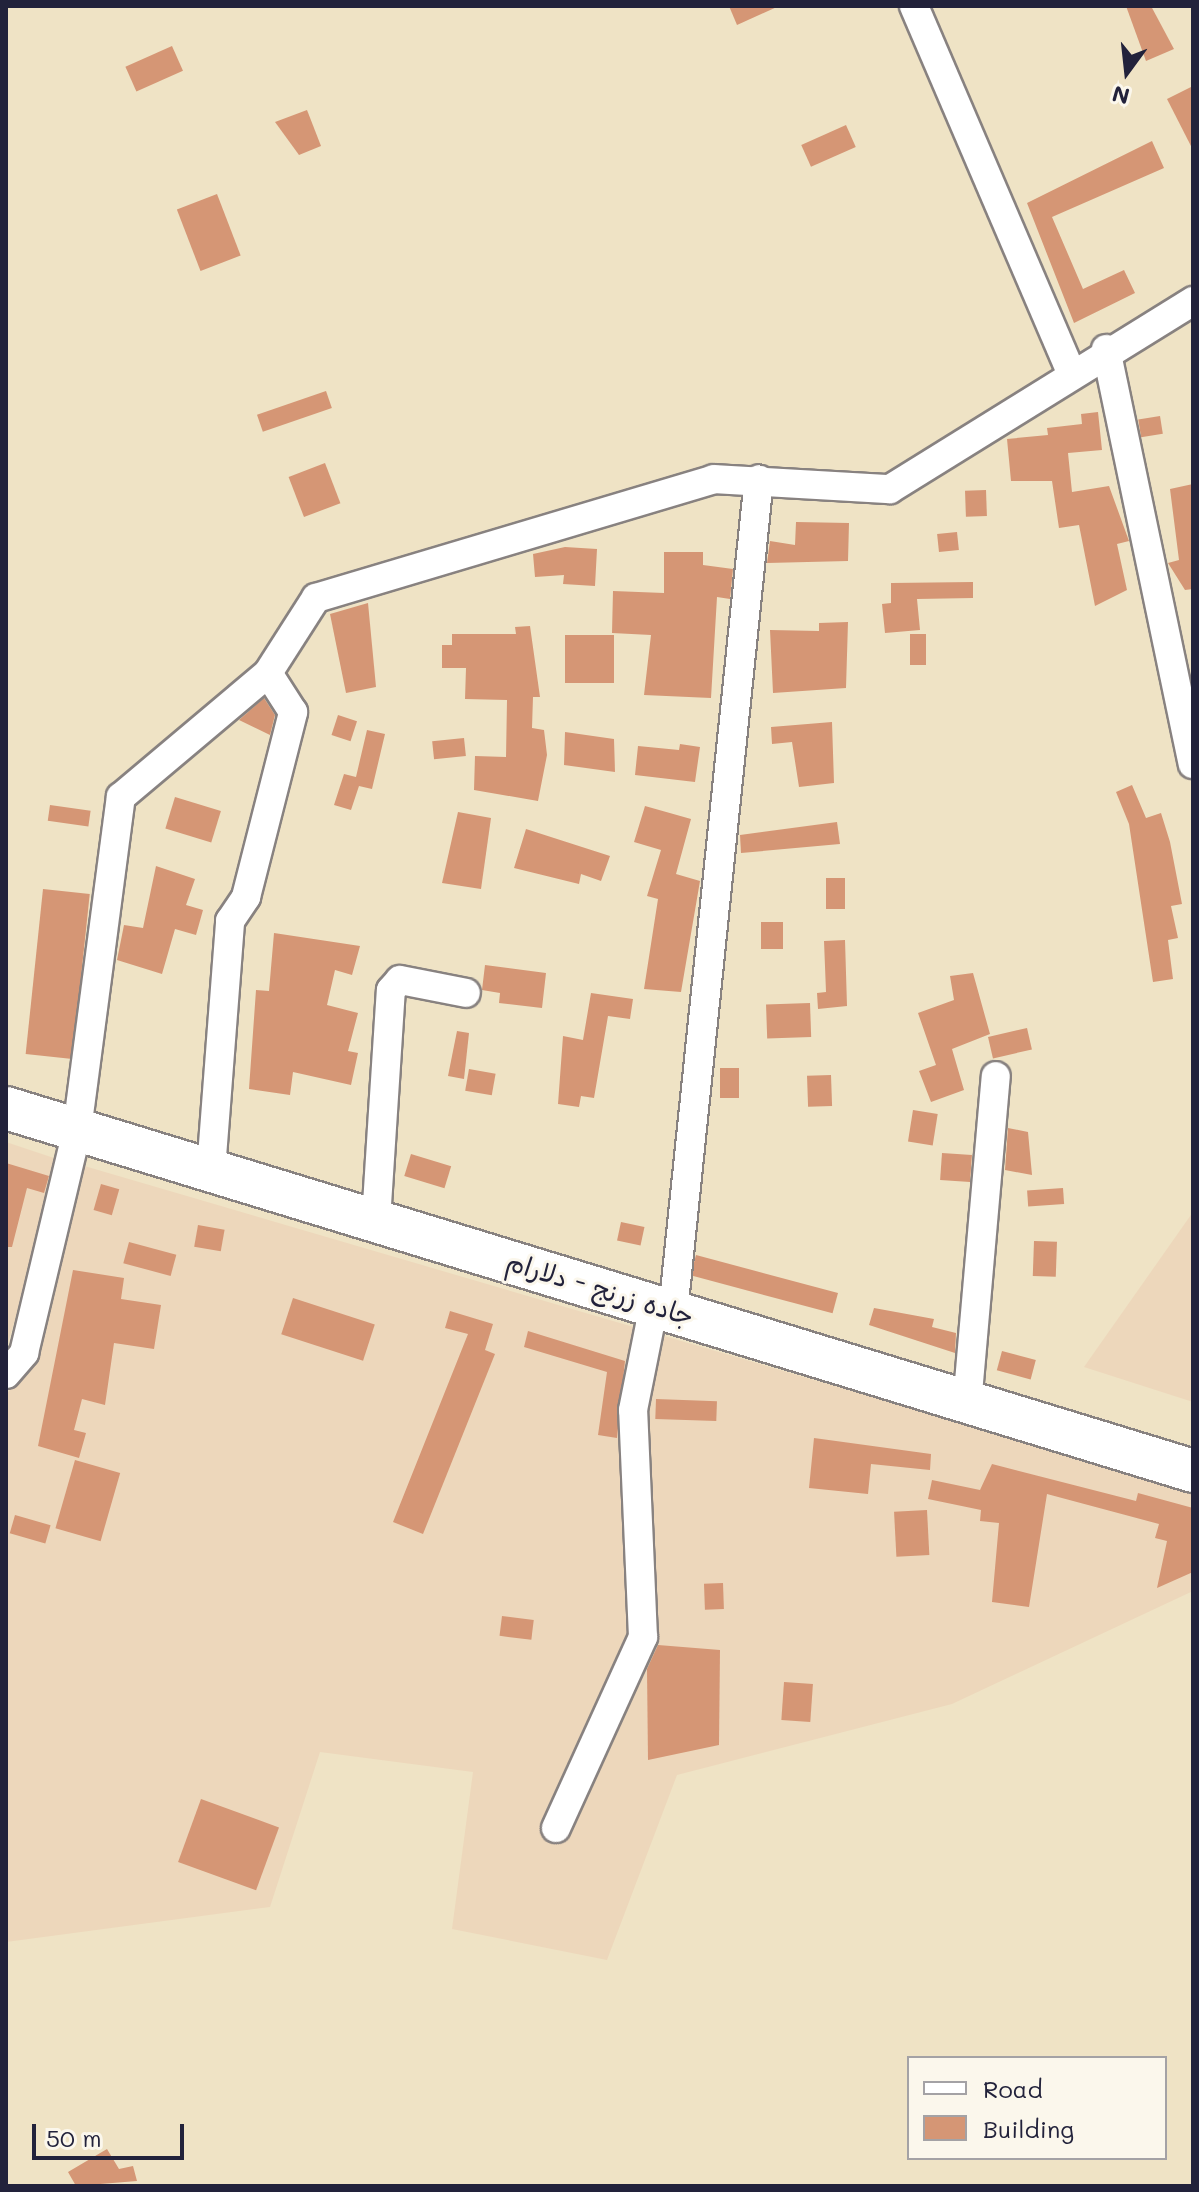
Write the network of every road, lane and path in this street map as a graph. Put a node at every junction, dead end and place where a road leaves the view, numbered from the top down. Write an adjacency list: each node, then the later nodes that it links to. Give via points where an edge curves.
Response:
1 (914, 6): 4 (street)
2 (1193, 301): 3 (street)
3 (1106, 349): 4 (street); 7 (street)
4 (1071, 373): 5 (street, via 890,489)
5 (759, 479): 6 (street, via 714,479 327,591 309,605); 14 (street)
6 (268, 673): 11 (street, via 121,797); 12 (street, via 293,712 246,897 230,921)
7 (1193, 764)
8 (466, 993): 13 (street, via 400,980 391,990)
9 (996, 1076): 16 (street)
10 (6, 1108): 11 (highway, جاده زرنج - دلارام)
11 (77, 1130): 12 (highway, جاده زرنج - دلارام); 15 (street, via 24,1353)
12 (211, 1170): 13 (highway, جاده زرنج - دلارام)
13 (376, 1220): 14 (highway, جاده زرنج - دلارام)
14 (664, 1309): 16 (highway, جاده زرنج - دلارام); 18 (street, via 633,1410 643,1637)
15 (6, 1374)
16 (967, 1405): 17 (highway, جاده زرنج - دلارام)
17 (1193, 1471)
18 (556, 1828)

